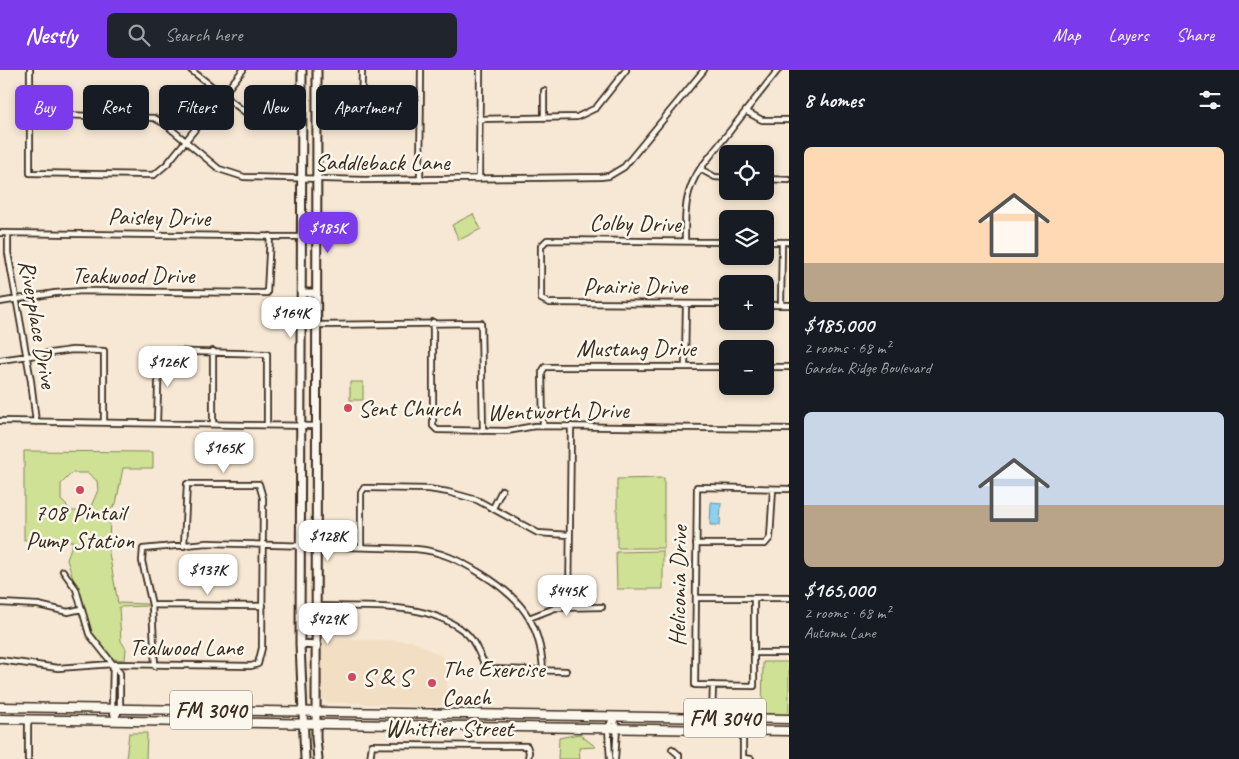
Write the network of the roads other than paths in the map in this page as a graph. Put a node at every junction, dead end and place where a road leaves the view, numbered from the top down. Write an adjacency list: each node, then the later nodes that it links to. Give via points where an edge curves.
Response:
1 (30, 70): 12 (street)
2 (191, 70): 13 (street)
3 (243, 70): 14 (street)
4 (302, 70): 31 (main road)
5 (317, 70): 15 (main road)
6 (362, 70): 16 (street)
7 (421, 70): 33 (street)
8 (480, 70): 21 (street)
9 (626, 70): 20 (street, via 596,108 588,113 577,117)
10 (704, 70): 29 (street, Saddleback Lane, via 616,173 600,177)
11 (778, 70): 18 (street)
12 (30, 85)
13 (209, 85)
14 (231, 85)
15 (317, 85)
16 (362, 85)
17 (544, 91): 20 (street)
18 (747, 112): 22 (street, via 762,120); 27 (street)
19 (73, 115): 26 (street, Saddleback Lane, via 154,118)
20 (544, 118): 21 (street)
21 (479, 119): 29 (street)
22 (789, 120)
23 (31, 130): 26 (street, via 30,173 154,175)
24 (193, 130): 26 (street)
25 (317, 130): 32 (main road)
26 (184, 141): 31 (street, Saddleback Lane, via 227,173)
27 (700, 169): 28 (street); 40 (street, via 687,196)
28 (719, 178)
29 (479, 179): 33 (street, Saddleback Lane)
30 (774, 179): 34 (street)
31 (302, 180): 32 (street, Saddleback Lane); 38 (main road)
32 (317, 180): 33 (street, Saddleback Lane); 39 (main road)
33 (420, 180)
34 (789, 180)
35 (0, 233): 36 (street, Paisley Drive)
36 (8, 233): 37 (street, Paisley Drive); 47 (street, Riverplace Drive)
37 (270, 236): 38 (street, Paisley Drive); 47 (street, Teakwood Drive, via 267,293 83,291)
38 (302, 237): 39 (street, Paisley Drive); 45 (main road)
39 (317, 237): 46 (main road)
40 (685, 241): 41 (street, Colby Drive); 48 (street, Colby Drive, via 543,242)
41 (719, 242)
42 (774, 242): 43 (street)
43 (782, 242): 44 (street); 53 (street)
44 (789, 242)
45 (302, 293): 46 (main road); 70 (main road)
46 (317, 293): 56 (main road)
47 (16, 298): 49 (street, Teakwood Drive); 58 (street, Riverplace Drive)
48 (542, 301): 50 (street, Prairie Drive)
49 (0, 302)
50 (686, 304): 51 (street, Prairie Drive); 60 (street)
51 (719, 304)
52 (774, 305): 53 (street)
53 (781, 305): 54 (street)
54 (789, 305)
55 (433, 322): 56 (street, via 399,322 382,326); 75 (street, Wentworth Drive, via 434,426 437,430); 75 (street, via 482,323)
56 (317, 325): 71 (main road)
57 (213, 351): 67 (street, via 159,351); 68 (street); 69 (street, via 267,354)
58 (26, 356): 59 (street); 65 (street, Riverplace Drive); 66 (street, via 72,350 104,351)
59 (0, 360)
60 (685, 366): 61 (street, Mustang Drive); 72 (street, Mustang Drive, via 545,367 542,372)
61 (719, 367)
62 (774, 367): 63 (street)
63 (789, 367)
64 (0, 421): 65 (street)
65 (36, 422): 66 (street)
66 (104, 422): 67 (street)
67 (157, 423): 68 (street)
68 (213, 424): 69 (street)
69 (267, 425): 70 (street)
70 (302, 425): 71 (street); 83 (main road)
71 (316, 426): 85 (main road)
72 (543, 426): 73 (street, Wentworth Drive); 75 (street, Wentworth Drive, via 507,431)
73 (571, 426): 74 (street, Wentworth Drive); 80 (street)
74 (789, 429)
75 (483, 430)
76 (773, 489): 77 (street); 82 (street, via 770,538 765,544); 82 (street, Heliconia Drive, via 697,487)
77 (789, 489)
78 (502, 490): 79 (street)
79 (493, 508): 80 (street, via 538,533); 86 (street, via 468,497 429,489 364,488 361,493)
80 (569, 535): 95 (street)
81 (263, 544): 83 (street); 84 (street); 84 (street, via 263,498 259,484 189,483 186,486); 93 (street)
82 (696, 544): 88 (street, Heliconia Drive)
83 (301, 545): 85 (street); 99 (main road)
84 (184, 546): 92 (street, via 143,549 142,561)
85 (317, 546): 86 (street); 94 (main road)
86 (361, 547): 98 (street, via 416,549 447,556 504,588)
87 (63, 571): 97 (street, via 76,589)
88 (696, 598): 89 (street); 108 (street, Heliconia Drive, via 695,685)
89 (754, 598): 90 (street); 101 (street)
90 (789, 598)
91 (0, 603): 97 (street, via 38,605 68,612)
92 (152, 605): 93 (street); 105 (street)
93 (263, 606): 105 (street, Tealwood Lane, via 262,648 258,664)
94 (317, 606): 100 (main road); 106 (street, via 428,612 450,622 473,640 486,666 512,671)
95 (569, 607): 96 (street); 98 (street, via 552,609)
96 (602, 607)
97 (81, 609): 104 (street, via 89,634)
98 (529, 618): 106 (street, via 541,646)
99 (300, 644): 100 (main road); 111 (main road)
100 (317, 645): 112 (main road)
101 (754, 653): 102 (street); 108 (street, via 754,686)
102 (789, 653)
103 (0, 660): 104 (street, Tealwood Lane, via 58,668)
104 (114, 664): 105 (street, Tealwood Lane); 110 (street); 110 (street, via 120,673)
105 (155, 666)
106 (543, 671): 107 (street)
107 (566, 671)
108 (713, 686): 114 (street)
109 (0, 708): 110 (main road, FM 3040)
110 (116, 708): 111 (main road, FM 3040); 118 (street)
111 (302, 711): 112 (main road, FM 3040); 119 (main road)
112 (316, 711): 113 (main road, FM 3040); 120 (main road)
113 (613, 716): 114 (main road, FM 3040); 121 (street); 122 (street)
114 (712, 718): 117 (main road, FM 3040)
115 (0, 719): 116 (main road, FM 3040)
116 (28, 719): 118 (main road, FM 3040); 127 (street)
117 (789, 719)
118 (115, 720): 119 (main road, FM 3040)
119 (303, 724): 120 (main road, FM 3040); 128 (main road)
120 (316, 724): 121 (main road, FM 3040); 129 (main road)
121 (608, 728): 122 (main road, FM 3040); 132 (street)
122 (617, 728): 123 (main road, FM 3040); 133 (street)
123 (743, 729): 124 (main road, FM 3040); 126 (street)
124 (789, 730)
125 (672, 749): 134 (street)
126 (743, 758): 135 (street)
127 (28, 759)
128 (305, 759)
129 (318, 759)
130 (370, 759): 131 (street, Whittier Street, via 372,745 527,746 530,752)
131 (528, 759)
132 (610, 759)
133 (615, 759)
134 (679, 759)
135 (751, 759)

